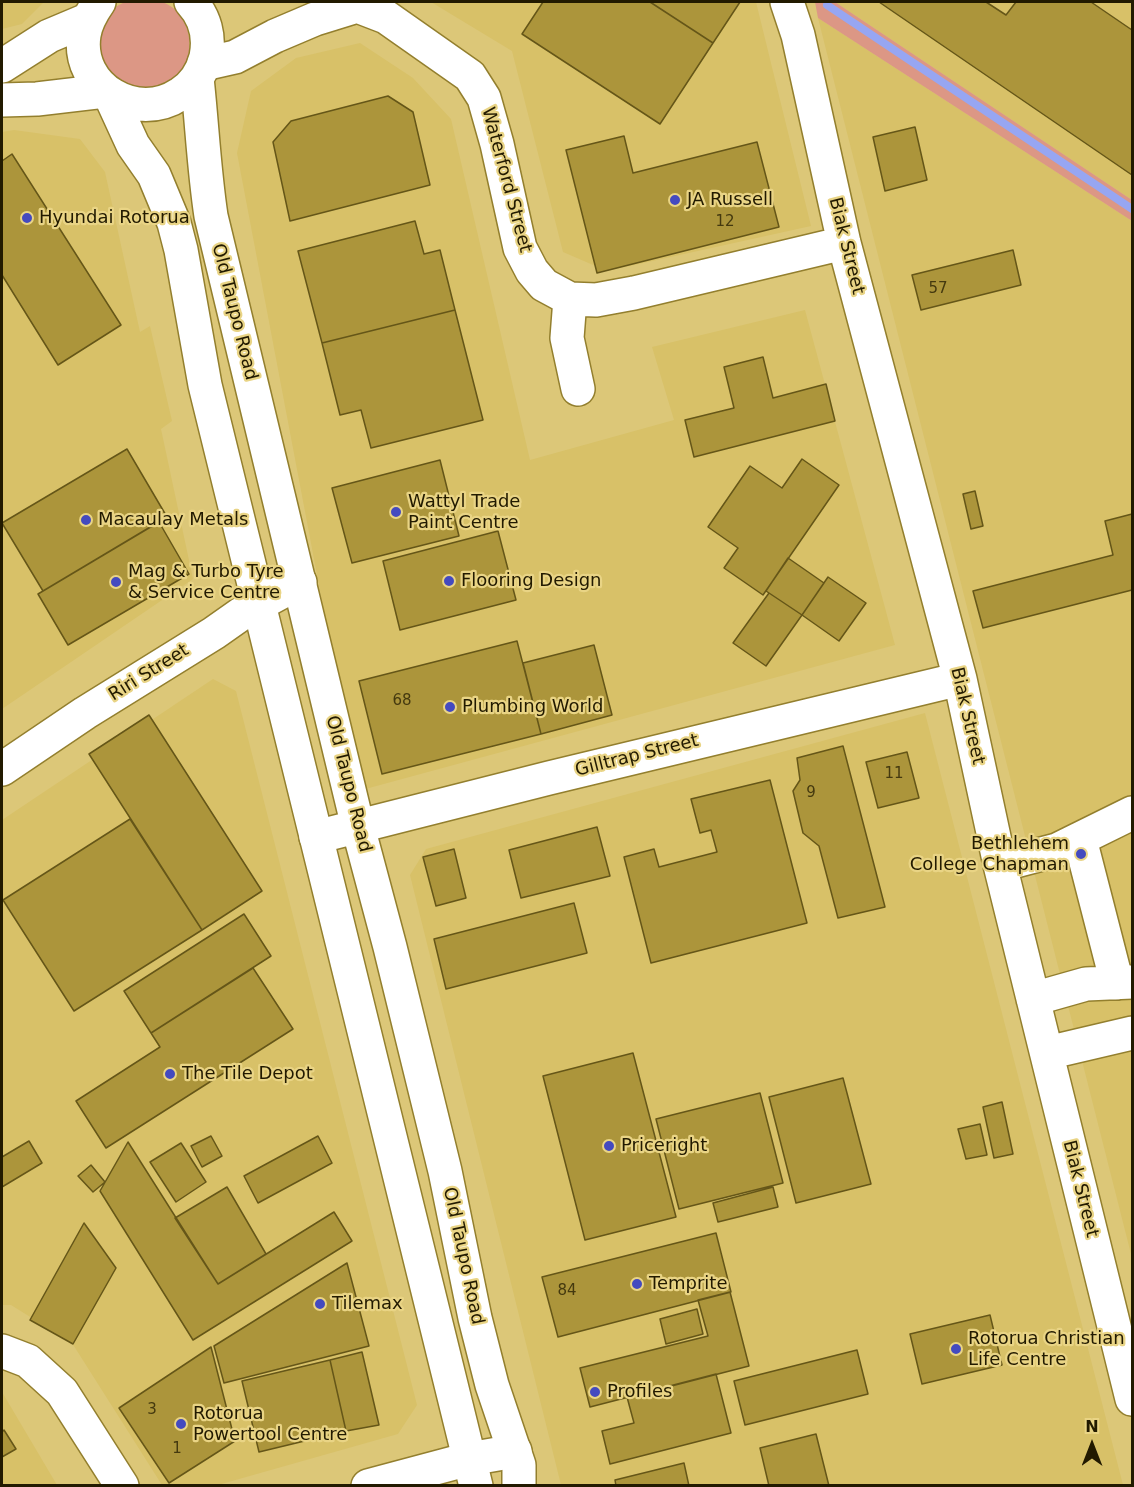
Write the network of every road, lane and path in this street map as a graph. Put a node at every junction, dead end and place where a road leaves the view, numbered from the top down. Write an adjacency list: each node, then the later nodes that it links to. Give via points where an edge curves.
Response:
1 (191, 2): 8 (main road, Old Taupo Road, via 207,34)
2 (787, 2): 6 (main road, Biak Street)
3 (800, 2): 6 (main road, Biak Street)
4 (352, 4): 8 (main road, Waterford Street); 12 (main road, Waterford Street, via 386,17 470,76 484,98 520,248 544,285)
5 (92, 9): 7 (main road); 9 (main road, Old Taupo Road, via 83,35 83,51 94,80)
6 (798, 35): 11 (main road, Biak Street)
7 (2, 66)
8 (201, 71): 9 (main road, via 186,90 158,105 141,106); 14 (main road, Old Taupo Road, via 205,176 211,216)
9 (108, 93): 10 (main road); 15 (main road, Old Taupo Road, via 133,145 154,175 174,223 205,385)
10 (2, 100)
11 (844, 243): 12 (main road, Waterford Street, via 634,293 596,300); 16 (main road, Biak Street)
12 (570, 299): 13 (main road, via 567,338)
13 (578, 389)
14 (300, 582): 15 (main road, Riri Street); 19 (main road, Old Taupo Road)
15 (258, 605): 17 (main road, Riri Street); 20 (main road, Old Taupo Road)
16 (960, 679): 19 (main road, Gilltrap Street); 22 (main road, Biak Street)
17 (2, 769)
18 (1132, 813): 21 (main road)
19 (358, 827): 20 (main road, Gilltrap Street); 30 (main road, Old Taupo Road, via 443,1160 475,1318 492,1385)
20 (316, 837): 31 (main road, Old Taupo Road)
21 (1080, 839): 22 (main road, via 1058,850); 23 (main road)
22 (1000, 865): 24 (main road, Biak Street)
23 (1125, 982): 24 (main road, via 1086,984)
24 (1033, 999): 26 (main road, Biak Street)
25 (1132, 1033): 26 (main road)
26 (1047, 1053): 27 (main road, Biak Street)
27 (1120, 1292): 29 (main road, Biak Street)
28 (2, 1351): 32 (main road, via 28,1361 62,1392)
29 (1132, 1399)
30 (515, 1451): 31 (main road); 34 (main road, Old Taupo Road)
31 (472, 1472): 33 (main road)
32 (122, 1485)
33 (368, 1485)
34 (519, 1485)

